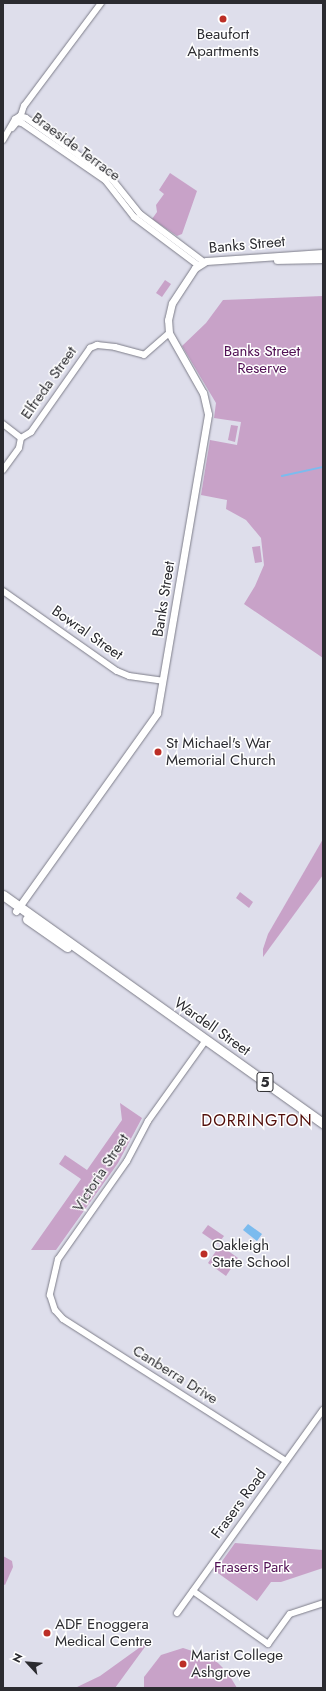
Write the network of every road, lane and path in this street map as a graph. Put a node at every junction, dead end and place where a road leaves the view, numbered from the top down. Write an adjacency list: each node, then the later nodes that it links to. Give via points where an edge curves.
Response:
1 (98, 3): 2 (street, via 21,110)
2 (19, 120): 3 (street, Braeside Terrace); 6 (street, Braeside Terrace, via 111,178 140,214)
3 (5, 135)
4 (323, 253): 6 (main road, Banks Street)
5 (323, 258): 6 (main road, Banks Street)
6 (202, 264): 7 (main road, Banks Street, via 184,285 170,308)
7 (169, 333): 9 (street, Elfreda Street, via 144,355 115,347 97,345 90,348 31,432); 12 (main road, Banks Street, via 203,394 208,414)
8 (3, 424): 9 (street)
9 (21, 438): 10 (street, Elfreda Street, via 19,448)
10 (3, 470)
11 (3, 591): 12 (street, Bowral Street, via 117,671 130,676)
12 (163, 681): 15 (main road, Banks Street, via 154,720)
13 (3, 895): 15 (highway, Wardell Street / 5)
14 (3, 900): 15 (highway, Wardell Street / 5)
15 (20, 910): 16 (highway, Wardell Street / 5, via 62,944 103,967)
16 (206, 1040): 17 (highway, Wardell Street / 5); 18 (street, Victoria Street, via 148,1121 128,1161 58,1259 50,1287)
17 (323, 1123)
18 (54, 1307): 20 (street, Canberra Drive, via 60,1316 86,1335)
19 (323, 1410): 20 (street, Frasers Road)
20 (286, 1461): 21 (street, Frasers Road)
21 (193, 1590): 22 (street, via 268,1644 290,1614); 23 (street, Frasers Road)
22 (323, 1603)
23 (177, 1613)

